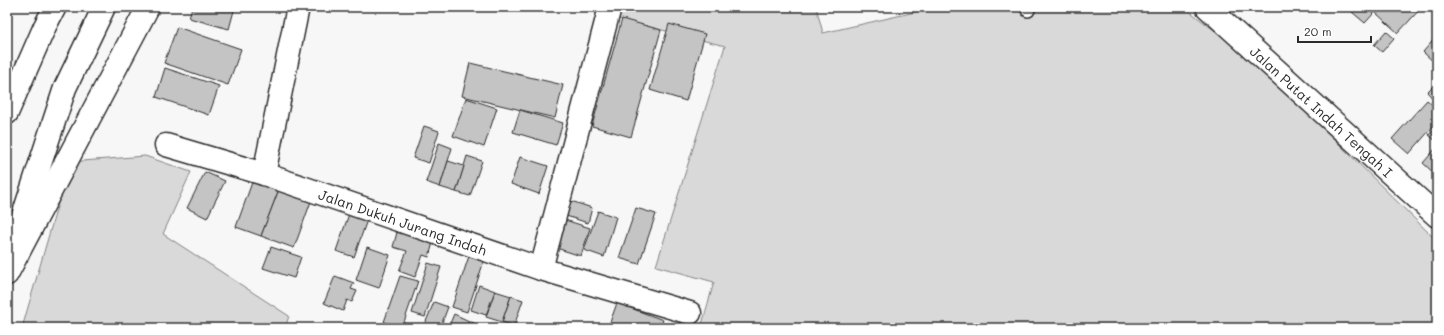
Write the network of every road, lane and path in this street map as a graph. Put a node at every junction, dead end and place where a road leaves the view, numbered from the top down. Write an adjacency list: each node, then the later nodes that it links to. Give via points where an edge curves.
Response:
1 (56, 7): 7 (main road)
2 (104, 7): 11 (main road, via 64,88)
3 (148, 7): 13 (main road)
4 (298, 7): 9 (main road)
5 (610, 7): 12 (main road)
6 (1207, 7): 10 (main road, Jalan Putat Indah Tengah I)
7 (7, 112)
8 (166, 145): 9 (main road, Jalan Dukuh Jurang Indah)
9 (264, 174): 12 (main road, Jalan Dukuh Jurang Indah)
10 (1437, 216)
11 (7, 265)
12 (541, 269): 14 (main road, Jalan Dukuh Jurang Indah)
13 (7, 274)
14 (690, 313)

